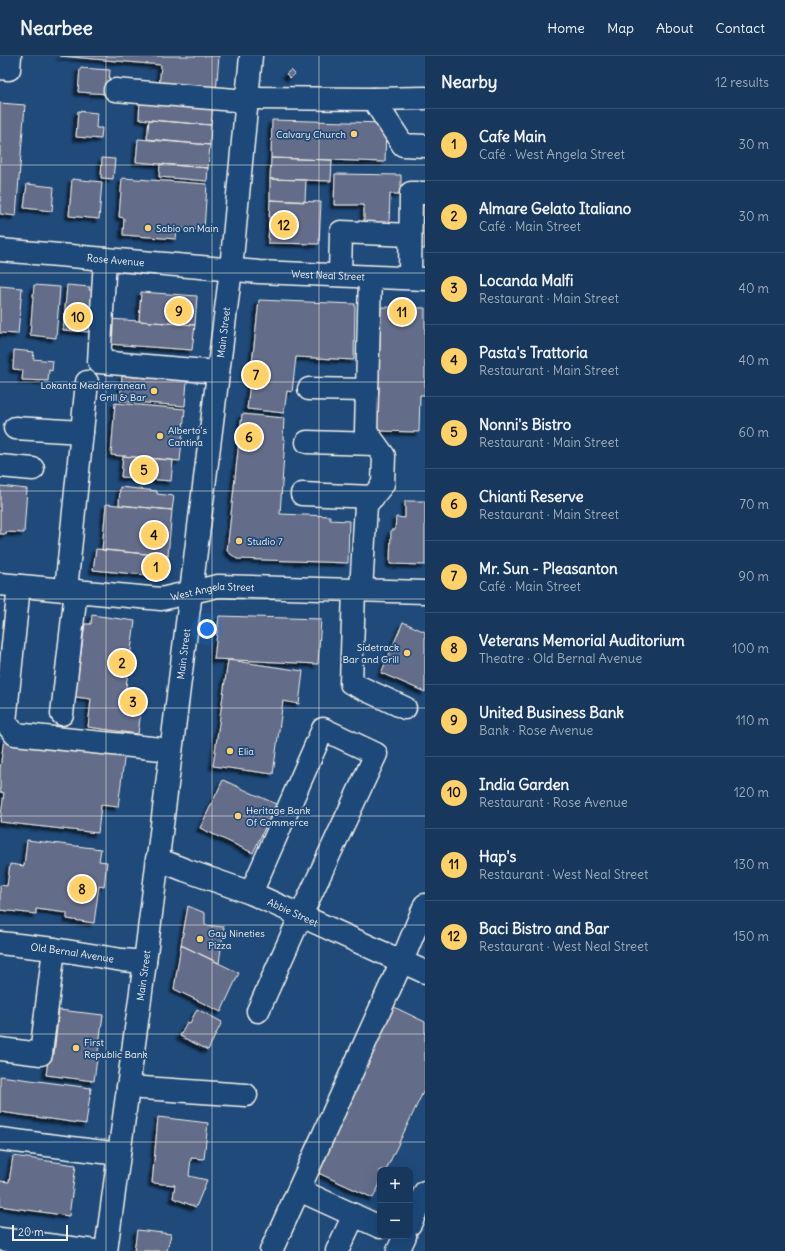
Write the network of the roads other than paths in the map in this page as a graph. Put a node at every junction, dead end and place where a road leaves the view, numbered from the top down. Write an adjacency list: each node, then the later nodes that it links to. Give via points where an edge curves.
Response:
1 (10, 56): 3 (street, via 9,69)
2 (251, 56): 7 (street, Main Street)
3 (0, 68)
4 (115, 90): 7 (street)
5 (373, 98): 6 (street); 7 (street); 8 (street, via 403,146)
6 (425, 98)
7 (247, 99): 13 (street, Main Street)
8 (425, 146)
9 (425, 193): 10 (street, via 411,193)
10 (410, 235): 14 (street, via 341,232); 16 (street)
11 (0, 250): 12 (street, Rose Avenue)
12 (105, 259): 13 (street, Rose Avenue); 17 (street, via 99,362)
13 (231, 269): 14 (street, West Neal Street); 17 (street, Main Street)
14 (340, 275): 15 (street, West Neal Street)
15 (370, 276): 16 (street, West Neal Street); 20 (street)
16 (417, 278)
17 (218, 372): 32 (street, Main Street)
18 (87, 382): 22 (street)
19 (309, 389): 20 (street)
20 (367, 390): 24 (street, via 366,431)
21 (15, 428): 22 (street)
22 (82, 432): 31 (street)
23 (308, 442): 24 (street)
24 (375, 444): 28 (street, via 384,456 384,470 383,484)
25 (0, 466): 26 (street)
26 (33, 469)
27 (302, 494): 28 (street)
28 (373, 497): 30 (street, via 366,505)
29 (9, 585): 31 (street, West Angela Street); 36 (street)
30 (358, 590): 32 (street, West Angela Street, via 218,586); 33 (street, West Angela Street); 34 (street, via 351,682)
31 (71, 591): 32 (street, West Angela Street, via 161,599); 35 (street)
32 (191, 592): 37 (street, Main Street)
33 (425, 592)
34 (405, 708)
35 (62, 714)
36 (3, 722): 37 (street, via 15,734)
37 (171, 750): 38 (street, Main Street)
38 (157, 859): 39 (street, Abbie Street); 45 (street, Main Street)
39 (251, 893): 41 (street, Abbie Street); 41 (street, via 323,729 376,754)
40 (425, 905): 44 (street)
41 (300, 915): 44 (street, Abbie Street); 47 (street)
42 (0, 943): 43 (street, Old Bernal Avenue)
43 (54, 949): 45 (street, Old Bernal Avenue); 48 (street, via 41,1054)
44 (402, 961): 46 (street, Abbie Street); 53 (street)
45 (145, 962): 49 (street, Main Street)
46 (425, 972)
47 (258, 1011)
48 (0, 1049)
49 (128, 1088): 50 (street); 52 (street, Main Street)
50 (246, 1095)
51 (0, 1139): 52 (street)
52 (119, 1154): 58 (street, Main Street)
53 (299, 1190): 54 (street); 59 (street)
54 (354, 1215): 55 (street); 60 (street)
55 (377, 1226)
56 (0, 1239): 57 (street)
57 (95, 1251)
58 (106, 1251)
59 (271, 1251)
60 (337, 1251)

